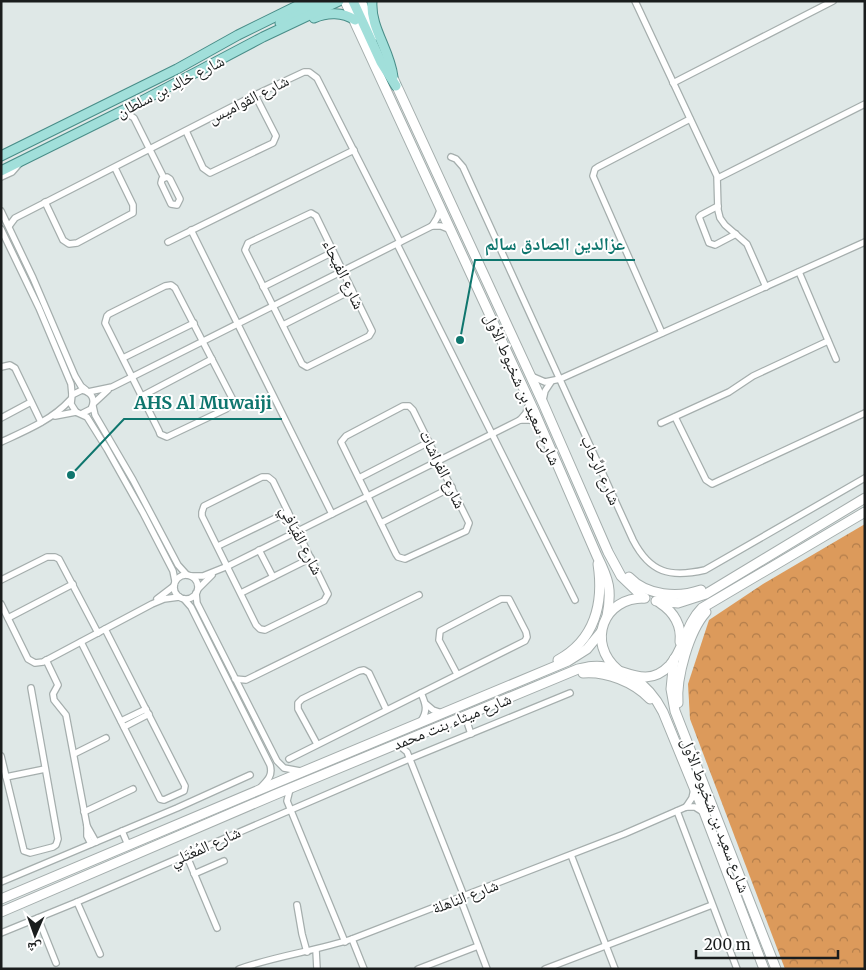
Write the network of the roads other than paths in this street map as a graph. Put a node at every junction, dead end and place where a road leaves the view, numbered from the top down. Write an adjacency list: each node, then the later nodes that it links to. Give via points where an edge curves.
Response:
1 (322, 1): 11 (main road, via 274,26)
2 (339, 1): 11 (main road, شارع خالِد بن سلطان)
3 (346, 1): 10 (main road, شارع سعيد بن شخبوط الأول)
4 (353, 1): 12 (main road, via 381,62)
5 (361, 1): 12 (main road, شارع سعيد بن شخبوط الأول)
6 (372, 1): 12 (main road, via 373,17)
7 (635, 1): 13 (street)
8 (833, 1): 13 (street)
9 (304, 3): 20 (main road, شارع خالِد بن سلطان)
10 (355, 20): 11 (main road, via 343,15 322,15 286,32); 34 (main road, شارع سعيد بن شخبوط الأول)
11 (263, 38): 15 (main road, شارع خالِد بن سلطان)
12 (395, 81): 65 (main road, شارع سعيد بن شخبوط الأول)
13 (673, 83): 19 (street)
14 (255, 95): 21 (street, شارع القواميس); 21 (street, via 276,136 273,143 210,174 203,168); 23 (street, شارع القواميس, via 301,73 314,74)
15 (136, 104): 17 (main road, شارع خالِد بن سلطان); 18 (street)
16 (865, 104): 32 (street)
17 (121, 112): 18 (street); 25 (main road, شارع خالِد بن سلطان)
18 (134, 118): 22 (street)
19 (690, 119): 32 (street); 57 (street, via 598,167 593,176)
20 (71, 121): 24 (main road, شارع خالِد بن سلطان); 25 (main road, via 76,124 74,129 41,147)
21 (186, 131): 22 (street, شارع القواميس)
22 (150, 150): 28 (street, شارع القواميس); 31 (street)
23 (354, 150): 41 (street); 46 (street, شارع القواميس)
24 (1, 156)
25 (32, 156): 27 (main road, شارع خالِد بن سلطان)
26 (452, 157): 66 (street, شارع الرِّحاب, via 463,167)
27 (21, 161): 29 (main road, شارع خالِد بن سلطان); 30 (street)
28 (115, 168): 33 (street, شارع القواميس); 33 (street, via 133,204 133,213 129,217 69,244 63,240)
29 (1, 172)
30 (1, 177)
31 (164, 178): 31 (street, via 161,183 171,204 177,205 180,199 168,178)
32 (718, 178): 35 (street)
33 (45, 202): 37 (street, شارع القواميس)
34 (441, 206): 39 (street); 42 (main road, شارع سعيد بن شخبوط الأول)
35 (718, 206): 43 (street, via 722,222); 43 (street, via 699,218 710,244 715,245)
36 (3, 214): 37 (street); 38 (street)
37 (15, 218): 38 (street, شارع القواميس)
38 (9, 226): 69 (street, via 75,376)
39 (432, 226): 42 (street); 46 (street)
40 (1, 230): 71 (street, via 71,384)
41 (191, 230): 44 (street); 55 (street)
42 (452, 230): 73 (main road, شارع سعيد بن شخبوط الأول)
43 (736, 234): 51 (street, via 746,244)
44 (168, 242)
45 (865, 242): 49 (street)
46 (398, 243): 48 (street); 85 (street, شارع القواميس)
47 (333, 252): 48 (street, شارع الفيحاء); 50 (street); 50 (street, شارع الفيحاء, via 311,212 248,242 246,252)
48 (343, 271): 52 (street, شارع الفيحاء); 53 (street)
49 (799, 272): 51 (street); 59 (street)
50 (263, 287): 53 (street, شارع الفيحاء)
51 (766, 287): 57 (street)
52 (352, 290): 56 (street); 56 (street, شارع الفيحاء, via 372,333 309,367 302,364)
53 (273, 306): 55 (street); 56 (street, شارع الفيحاء)
54 (194, 323): 58 (street); 60 (street); 60 (street, via 173,286 157,290 107,316 106,326)
55 (238, 323): 58 (street); 96 (street)
56 (283, 325)
57 (662, 333): 66 (street)
58 (203, 341): 61 (street); 64 (street)
59 (828, 341): 62 (street); 78 (street)
60 (123, 358): 64 (street)
61 (212, 359): 70 (street); 70 (street, via 232,398 226,409 167,437 160,434)
62 (836, 359)
63 (1, 367): 72 (street, via 10,365 14,368)
64 (132, 376): 68 (street); 70 (street)
65 (531, 376): 67 (street); 74 (main road, شارع سعيد بن شخبوط الأول)
66 (560, 379): 67 (street); 90 (street, شارع الرِّحاب, via 639,551 648,561 670,574 694,573 715,566)
67 (551, 382): 74 (street)
68 (112, 387): 69 (street); 75 (street)
69 (87, 391): 71 (street, via 78,391); 75 (street, via 92,395)
70 (142, 396)
71 (71, 398): 76 (street, via 73,409); 80 (street)
72 (31, 402): 79 (street); 82 (street)
73 (530, 402): 81 (street); 84 (main road, شارع سعيد بن شخبوط الأول)
74 (543, 402): 101 (main road, شارع سعيد بن شخبوط الأول)
75 (93, 405): 76 (street, via 88,411); 106 (street, via 95,415 178,565)
76 (79, 412): 80 (street); 109 (street, via 88,418 130,489 173,572)
77 (865, 413): 78 (street, via 712,484 706,480)
78 (676, 417): 83 (street)
79 (1, 418)
80 (48, 418): 82 (street)
81 (520, 420): 84 (street); 85 (street)
82 (41, 422): 86 (street)
83 (662, 423)
84 (540, 425): 102 (main road, شارع سعيد بن شخبوط الأول)
85 (492, 434): 88 (street); 118 (street, شارع القواميس)
86 (1, 442)
87 (429, 442): 88 (street, شارع الفراشات); 89 (street); 89 (street, شارع الفراشات, via 412,408 403,406 342,440)
88 (438, 461): 91 (street, شارع الفراشات); 92 (street)
89 (359, 478): 92 (street, شارع الفراشات)
90 (865, 478)
91 (452, 487): 97 (street); 97 (street, شارع الفراشات, via 468,520 466,531 406,559 398,557)
92 (368, 496): 96 (street); 97 (street, شارع الفراشات)
93 (865, 498): 111 (main road)
94 (288, 512): 98 (street, شارع الفَيَافِي); 99 (street); 99 (street, شارع الفَيَافِي, via 273,481 268,477 259,478 203,508 202,516)
95 (865, 512): 114 (main road, شارع ميثاء بنت محمد)
96 (332, 514): 98 (street)
97 (382, 523)
98 (298, 531): 100 (street); 103 (street, شارع الفَيَافِي)
99 (218, 546): 104 (street, شارع الفَيَافِي)
100 (259, 550): 104 (street); 107 (street)
101 (608, 552): 111 (main road, via 632,580 665,594 686,595); 117 (main road, شارع سعيد بن شخبوط الأول, via 621,576)
102 (597, 556): 122 (main road, شارع سعيد بن شخبوط الأول, via 610,587); 134 (main road, via 600,599 586,638 570,654 536,671)
103 (311, 558): 107 (street); 113 (street, شارع الفَيَافِي, via 328,591 324,601 265,630 258,627)
104 (228, 566): 105 (street); 113 (street, شارع الفَيَافِي)
105 (216, 572): 106 (street); 112 (street)
106 (189, 576): 109 (street, via 180,576); 112 (street, via 195,580)
107 (273, 577): 113 (street)
108 (1, 580): 110 (street, via 51,556 59,558)
109 (174, 583): 116 (street, via 176,594); 121 (street)
110 (72, 584): 123 (street); 126 (street)
111 (723, 584): 119 (main road, via 685,602)
112 (197, 591): 116 (street, via 191,598); 135 (street, via 197,603)
113 (241, 593)
114 (726, 593): 128 (main road, شارع ميثاء بنت محمد, via 698,612); 148 (main road, via 704,614 695,629 679,676)
115 (419, 595): 136 (street)
116 (181, 598): 121 (street); 170 (street, via 191,607 270,765 270,778)
117 (644, 598): 119 (main road); 122 (main road, via 622,603)
118 (575, 600)
119 (656, 601): 128 (main road, via 674,615 680,631)
120 (1, 604): 123 (street)
121 (152, 604): 124 (street)
122 (607, 616): 125 (main road)
123 (8, 618): 130 (street, via 28,659 35,664)
124 (105, 629): 126 (street); 144 (street)
125 (602, 632): 131 (main road, via 605,655); 134 (main road, شارع ميثاء بنت محمد, via 577,657)
126 (98, 633): 127 (street)
127 (81, 642): 130 (street); 151 (street)
128 (679, 648): 129 (main road, شارع ميثاء بنت محمد)
129 (674, 659): 133 (main road, شارع ميثاء بنت محمد, via 654,675); 148 (main road, شارع سعيد بن شخبوط الأول, via 671,689)
130 (46, 664): 159 (street, via 56,687 53,694 56,705 66,713)
131 (620, 671): 133 (main road, شارع ميثاء بنت محمد); 137 (main road, شارع ميثاء بنت محمد, via 587,667)
132 (457, 674): 132 (street, via 526,639 526,632 511,601 504,598 440,631 439,640); 140 (street)
133 (629, 675): 150 (main road, شارع سعيد بن شخبوط الأول, via 655,696)
134 (529, 678): 145 (main road, شارع ميثاء بنت محمد)
135 (235, 679): 136 (street); 139 (street)
136 (246, 680): 139 (street)
137 (540, 685): 146 (main road, شارع ميثاء بنت محمد); 150 (main road, via 552,684 575,674 602,673 645,694)
138 (31, 688): 163 (street)
139 (240, 689): 164 (street, via 280,765)
140 (421, 693): 142 (street); 143 (street)
141 (570, 693): 153 (street, شارع المُعْتَلي)
142 (426, 704): 145 (street); 149 (street)
143 (386, 709): 156 (street); 156 (street, via 364,670 302,699 298,709)
144 (147, 712): 151 (street); 172 (street, via 185,786 183,792)
145 (442, 713): 149 (main road, شارع ميثاء بنت محمد)
146 (470, 714): 147 (main road, شارع ميثاء بنت محمد); 152 (street)
147 (457, 719): 152 (street); 155 (main road, شارع ميثاء بنت محمد)
148 (679, 719): 218 (main road, شارع سعيد بن شخبوط الأول)
149 (420, 722): 164 (main road, شارع ميثاء بنت محمد)
150 (667, 723): 168 (main road, شارع سعيد بن شخبوط الأول)
151 (122, 724): 172 (street, via 160,799)
152 (468, 725): 153 (street)
153 (471, 734): 162 (street, شارع المُعْتَلي)
154 (106, 738): 159 (street)
155 (411, 738): 157 (main road, شارع ميثاء بنت محمد); 158 (street)
156 (317, 744): 161 (street)
157 (394, 745): 158 (street); 167 (main road, شارع ميثاء بنت محمد)
158 (407, 752): 162 (street)
159 (74, 754): 178 (street)
160 (1, 756): 166 (street)
161 (288, 759)
162 (409, 759): 176 (street, شارع المُعْتَلي); 190 (street)
163 (45, 769): 166 (street); 183 (street, via 58,839 56,846)
164 (302, 772): 170 (main road, شارع ميثاء بنت محمد)
165 (250, 775): 175 (street)
166 (6, 777): 183 (street, via 24,851)
167 (290, 788): 171 (main road, شارع ميثاء بنت محمد); 173 (street)
168 (694, 788): 174 (street); 179 (main road, شارع سعيد بن شخبوط الأول)
169 (132, 789): 178 (street)
170 (258, 790): 182 (main road, شارع ميثاء بنت محمد)
171 (274, 795): 173 (street); 195 (main road, شارع ميثاء بنت محمد)
172 (173, 797): 175 (street)
173 (287, 801): 176 (street)
174 (686, 807): 177 (street, شارع الناهلة); 179 (street)
175 (178, 808): 180 (street)
176 (290, 809): 184 (street, شارع المُعْتَلي); 200 (street)
177 (677, 811): 185 (street, شارع الناهلة); 194 (street)
178 (84, 812): 181 (street)
179 (704, 812): 217 (main road, شارع سعيد بن شخبوط الأول)
180 (122, 831): 181 (street); 182 (street)
181 (93, 843): 187 (street)
182 (128, 845): 191 (main road, شارع ميثاء بنت محمد)
183 (41, 850): 187 (street)
184 (186, 854): 188 (street); 192 (street, شارع المُعْتَلي)
185 (571, 855): 190 (street, شارع الناهلة); 201 (street)
186 (224, 861): 188 (street)
187 (46, 863): 189 (street)
188 (194, 874): 197 (street)
189 (1, 882)
190 (462, 897): 199 (street, شارع الناهلة); 202 (street)
191 (1, 899)
192 (77, 902): 196 (street, شارع المُعْتَلي); 205 (street)
193 (297, 905): 204 (street)
194 (712, 905): 201 (street); 216 (street)
195 (1, 912)
196 (38, 918): 198 (street, شارع المُعْتَلي); 207 (street)
197 (217, 928)
198 (1, 933)
199 (352, 939): 200 (street, شارع الناهلة); 211 (street)
200 (345, 942): 203 (street, شارع الناهلة)
201 (606, 945): 214 (street); 215 (street)
202 (478, 946): 212 (street); 213 (street)
203 (316, 950): 204 (street, شارع الناهلة); 206 (street)
204 (307, 952): 208 (street, شارع الناهلة)
205 (100, 954)
206 (317, 960): 209 (street); 210 (street)
207 (56, 963)
208 (239, 969)
209 (317, 969)
210 (321, 969)
211 (364, 969)
212 (418, 969)
213 (487, 969)
214 (545, 969)
215 (615, 969)
216 (737, 969)
217 (764, 969)
218 (776, 969)

